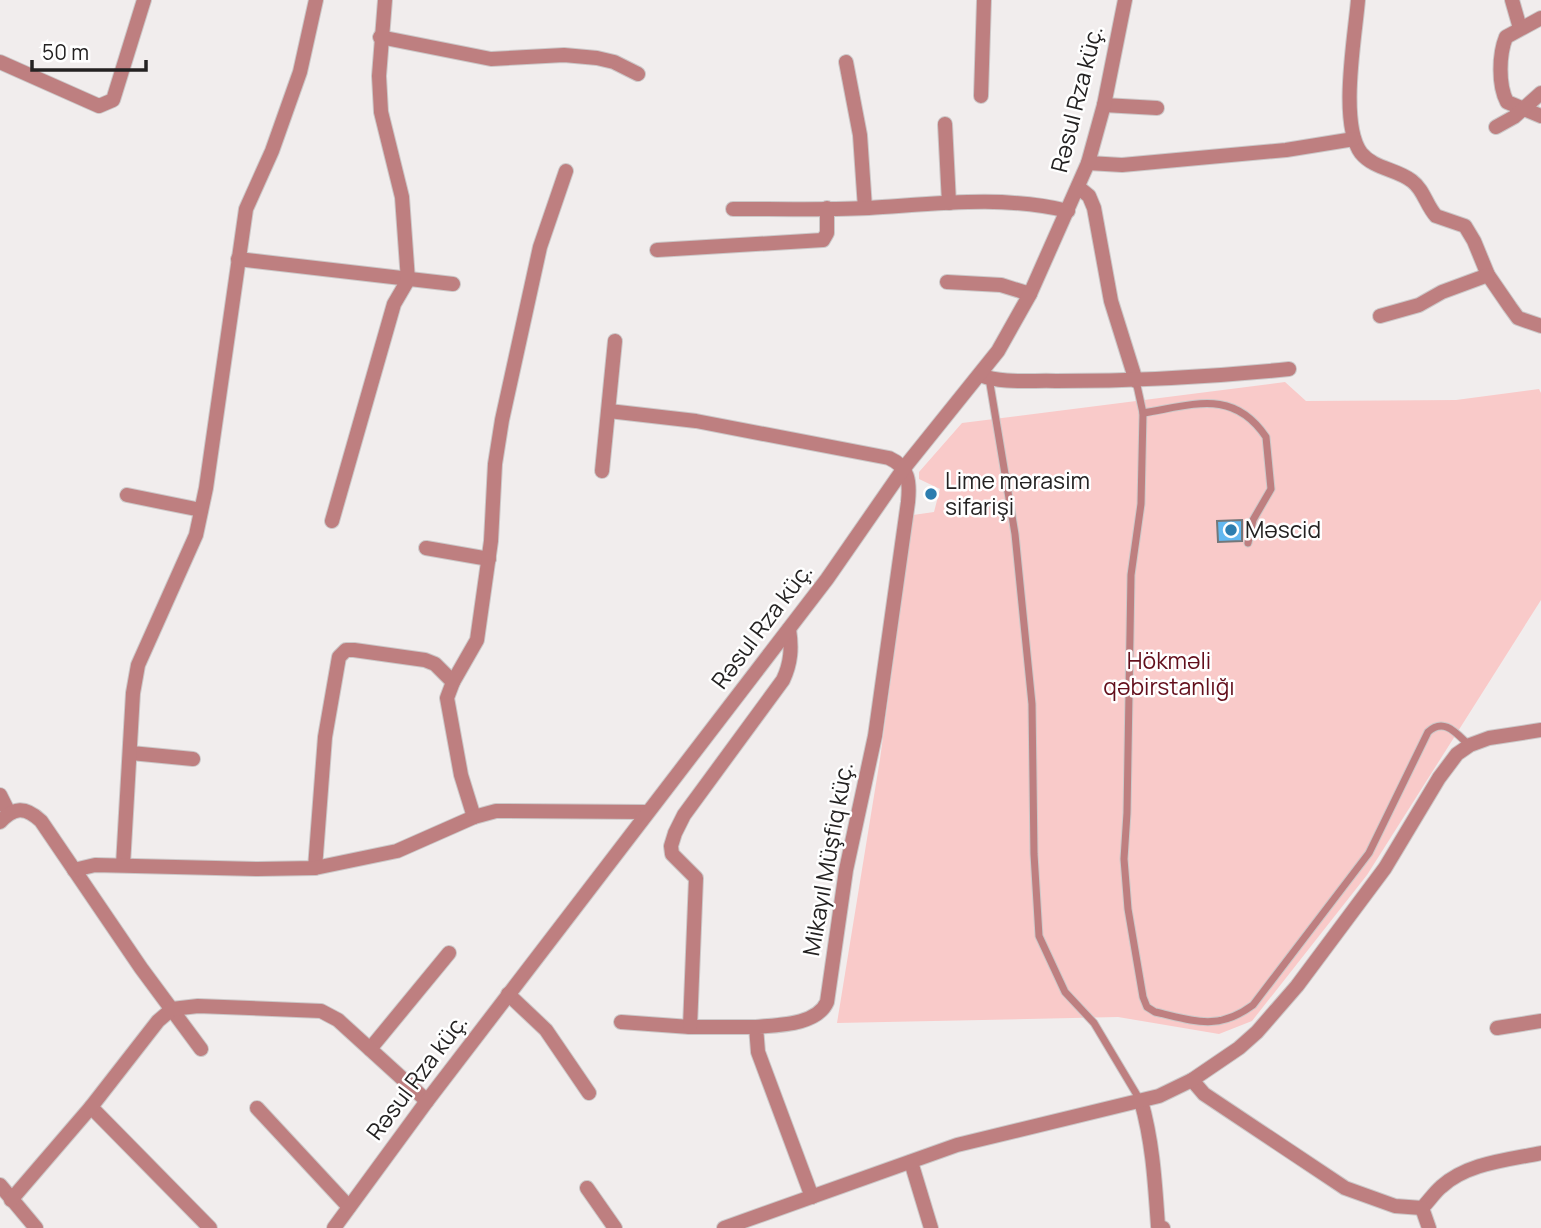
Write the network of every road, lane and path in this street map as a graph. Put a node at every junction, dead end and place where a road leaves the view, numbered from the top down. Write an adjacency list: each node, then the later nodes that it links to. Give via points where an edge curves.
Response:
1 (144, 0): 11 (street, via 113,100 99,106)
2 (316, 0): 32 (street, via 300,72 246,209)
3 (385, 0): 10 (street)
4 (984, 0): 15 (street)
5 (1125, 0): 16 (street, Rəsul Rza küç.)
6 (1357, 0): 22 (street, via 1349,108)
7 (1512, 0): 9 (street)
8 (1541, 18): 9 (street)
9 (1520, 28): 18 (street, via 1506,37 1501,48 1503,94 1507,102)
10 (380, 37): 13 (street, via 491,58 597,58); 34 (street, via 381,112 402,197)
11 (0, 62)
12 (846, 62): 28 (street, via 860,135)
13 (638, 74)
14 (1541, 93): 18 (street)
15 (981, 96)
16 (1104, 105): 17 (street); 23 (street, Rəsul Rza küç.)
17 (1157, 108)
18 (1523, 109): 19 (street); 21 (street)
19 (1541, 116)
20 (945, 124): 26 (street)
21 (1496, 127)
22 (1354, 139): 23 (street, via 1122,165); 33 (street, via 1370,161 1410,178 1436,216 1465,226)
23 (1088, 163): 25 (street, Rəsul Rza küç.)
24 (566, 171): 53 (street, via 540,247 502,420)
25 (1078, 187): 30 (street, Rəsul Rza küç.); 43 (street, via 1094,208 1111,301)
26 (949, 202): 28 (street); 30 (street, via 1037,203)
27 (827, 208): 28 (street); 29 (street); 31 (street, via 823,240)
28 (865, 208)
29 (733, 209)
30 (1068, 211): 37 (street, Rəsul Rza küç.)
31 (657, 250)
32 (238, 259): 34 (street); 49 (street)
33 (1488, 275): 38 (street, via 1419,305); 39 (street, via 1518,318)
34 (408, 281): 36 (street); 50 (street, via 394,304)
35 (947, 282): 37 (street, via 1000,285)
36 (453, 284)
37 (1030, 294): 42 (street, Rəsul Rza küç.)
38 (1380, 316)
39 (1541, 326)
40 (615, 341): 44 (street)
41 (1289, 369): 43 (street)
42 (985, 377): 43 (street); 46 (street, Rəsul Rza küç.); 80 (lane, via 1015,534 1032,704 1039,936 1065,992 1094,1023)
43 (1136, 381): 45 (lane)
44 (609, 411): 46 (street, via 696,421 838,448 889,458); 47 (street)
45 (1143, 413): 51 (lane, via 1223,403 1235,407 1262,430 1269,452 1271,489 1253,520); 57 (lane, via 1141,504 1131,575 1124,859 1128,909 1147,1007 1208,1022 1227,1021 1254,1005 1369,853 1428,732 1435,726 1448,726)
46 (904, 468): 54 (street, Rəsul Rza küç.); 73 (street, Mikayıl Müşfiq küç., via 908,502 879,708 846,870 827,1002 815,1017)
47 (602, 471)
48 (127, 495): 49 (street)
49 (201, 510): 58 (street, via 196,535 138,665)
50 (332, 521)
51 (1248, 543)
52 (426, 548): 53 (street)
53 (489, 559): 55 (street, via 477,640)
54 (789, 629): 61 (street, Rəsul Rza küç.); 72 (street, via 790,665 783,680 684,815 671,846 677,861 696,878)
55 (453, 682): 63 (street, via 448,711); 65 (street, via 425,660 354,650 339,657 325,737)
56 (1541, 730): 57 (street)
57 (1470, 745): 77 (street, via 1439,778 1385,868 1297,986 1257,1032)
58 (131, 753): 59 (street); 64 (street)
59 (193, 760)
60 (0, 795): 62 (street)
61 (647, 812): 63 (street, via 515,809); 68 (street, Rəsul Rza küç.)
62 (4, 817): 66 (street, via 18,810 34,814)
63 (474, 817): 65 (street, via 397,851)
64 (124, 865): 65 (street); 66 (street)
65 (316, 868)
66 (74, 870): 69 (street)
67 (449, 953): 76 (street)
68 (508, 994): 78 (street, via 546,1030); 79 (street, Rəsul Rza küç.)
69 (172, 1009): 75 (street); 76 (street, via 321,1011); 81 (street)
70 (1541, 1021): 74 (street)
71 (621, 1022): 72 (street, Mikayıl Müşfiq küç.)
72 (690, 1027): 73 (street, Mikayıl Müşfiq küç.)
73 (756, 1027): 87 (street, via 758,1052)
74 (1497, 1028)
75 (201, 1049)
76 (370, 1049): 79 (street)
77 (1192, 1080): 80 (street); 90 (street, via 1204,1094 1345,1188 1395,1206)
78 (589, 1093)
79 (426, 1101): 89 (street, Rəsul Rza küç.)
80 (1141, 1101): 84 (street, via 957,1145); 91 (street, via 1153,1154)
81 (91, 1107): 88 (street); 93 (street)
82 (257, 1108): 89 (street)
83 (1541, 1153): 90 (street, via 1489,1163 1461,1174 1443,1185)
84 (911, 1161): 87 (street); 97 (street)
85 (0, 1185): 88 (street)
86 (587, 1188): 95 (street)
87 (812, 1197): 96 (street)
88 (11, 1200): 92 (street)
89 (349, 1207): 94 (street, Rəsul Rza küç.)
90 (1422, 1208): 98 (street)
91 (1159, 1227)
92 (36, 1228)
93 (210, 1228)
94 (334, 1228)
95 (615, 1228)
96 (724, 1228)
97 (931, 1228)
98 (1429, 1228)

